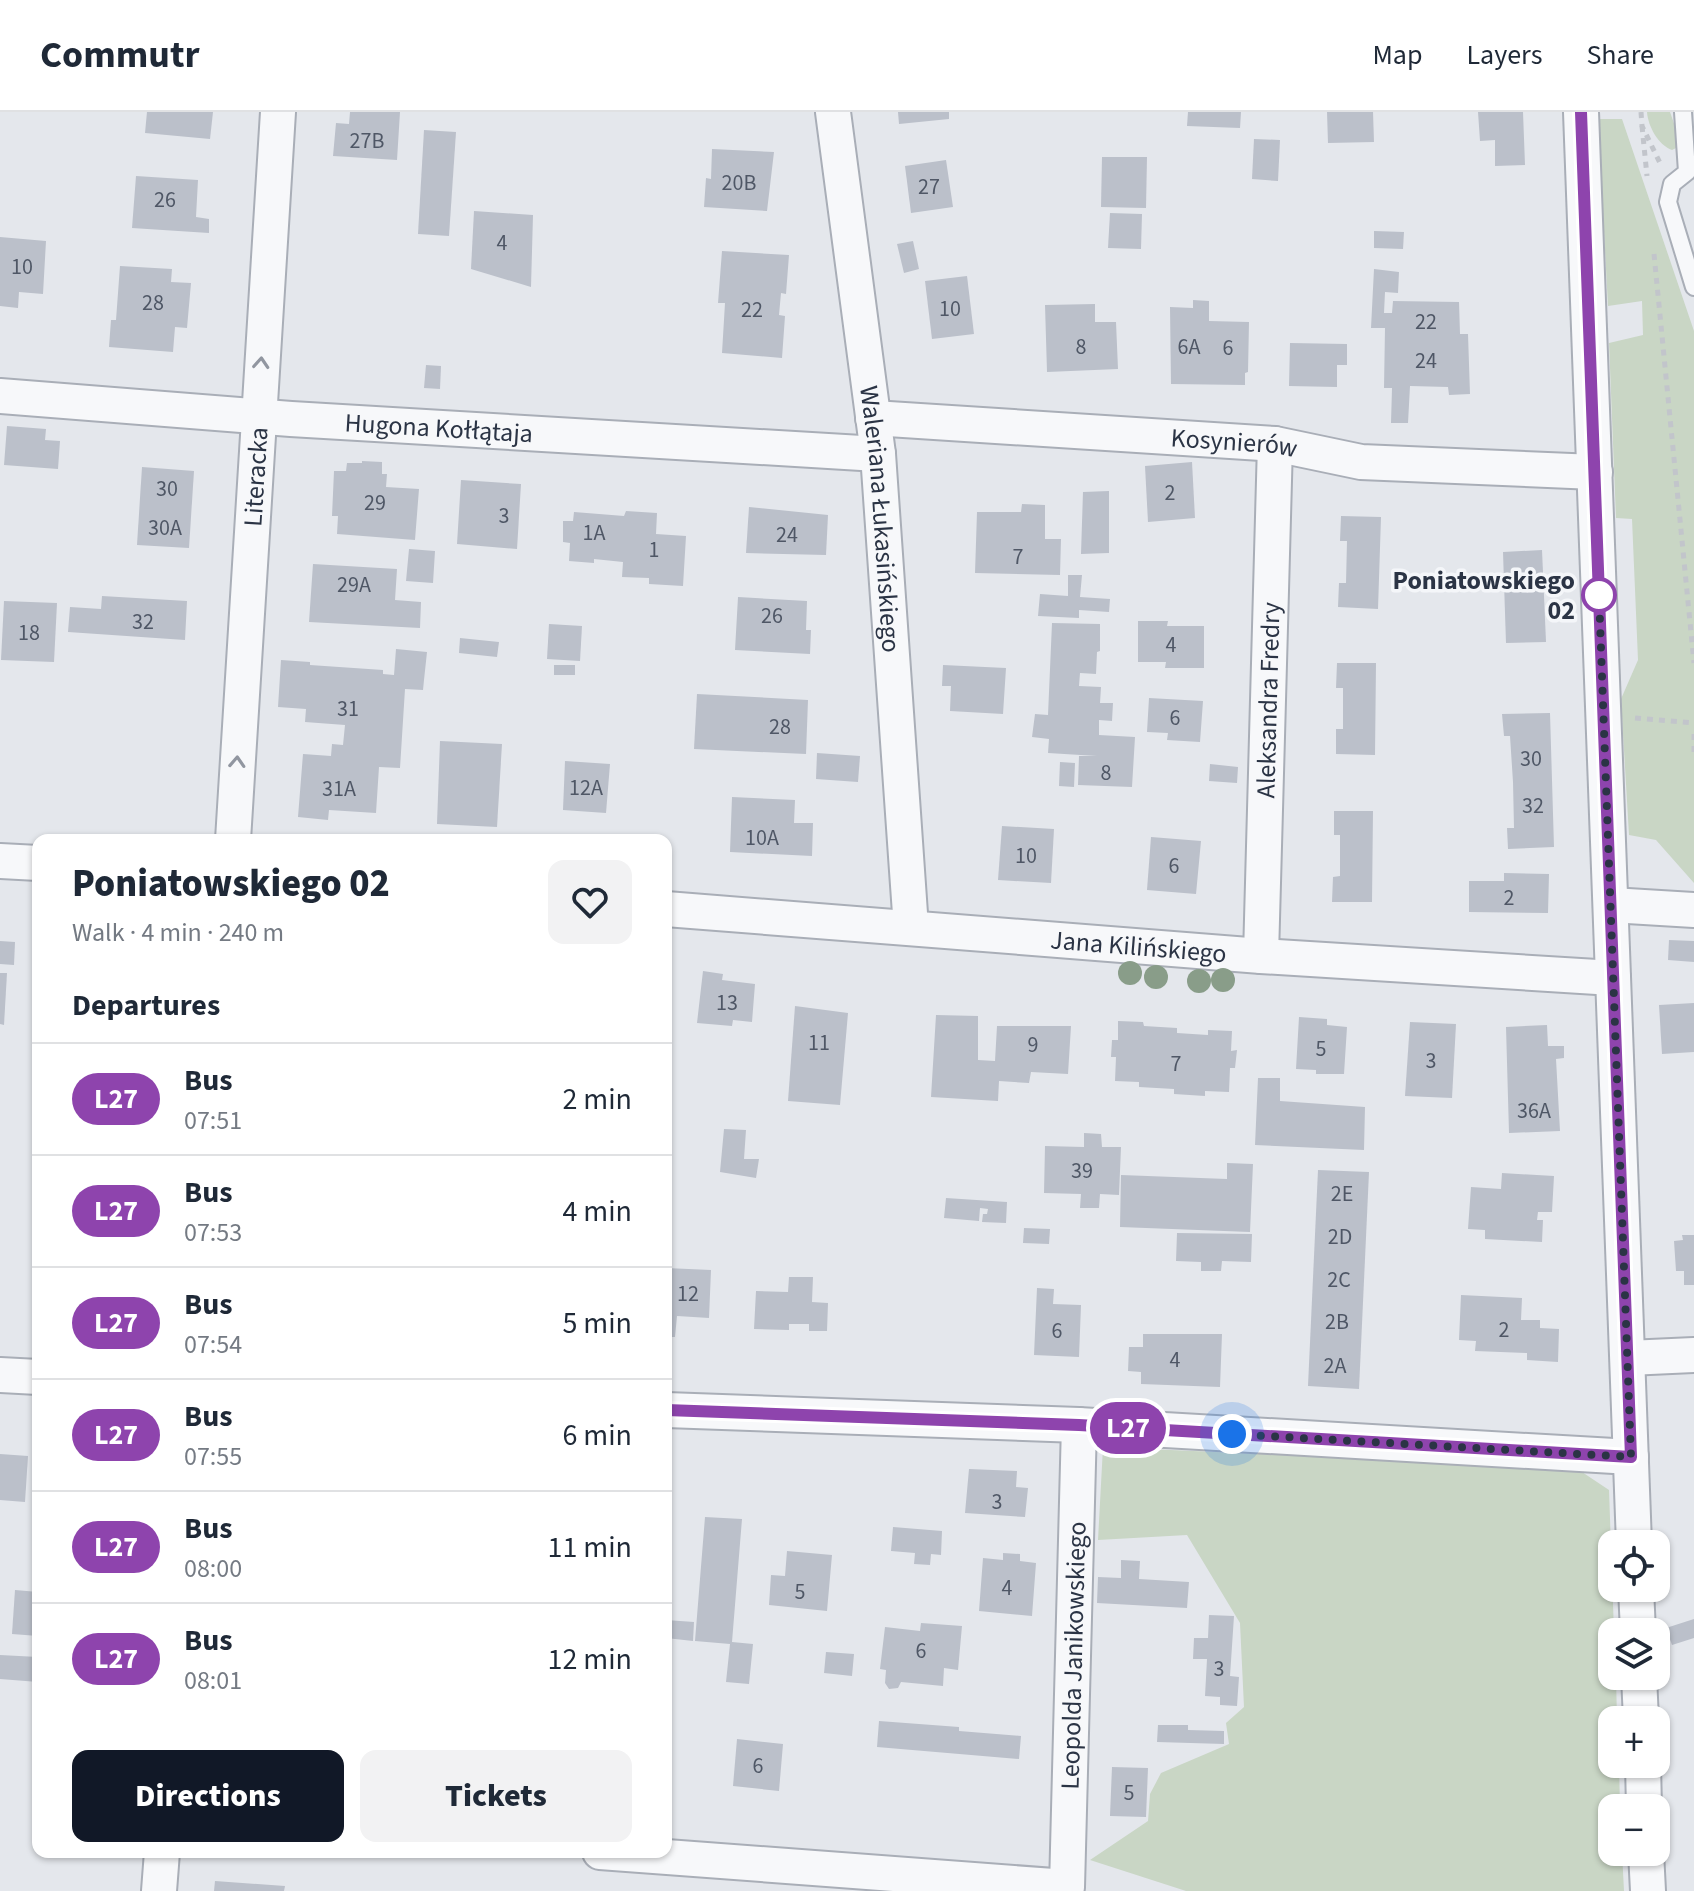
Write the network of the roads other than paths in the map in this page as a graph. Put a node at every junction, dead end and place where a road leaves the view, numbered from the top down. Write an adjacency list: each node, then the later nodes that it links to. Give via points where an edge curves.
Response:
1 (278, 112): 8 (street, Literacka, one-way to 1)
2 (833, 112): 9 (street, Waleriana Łukasińskiego)
3 (1581, 112): 12 (street)
4 (1683, 112): 5 (lane)
5 (1690, 177): 6 (lane, via 1672,184 1668,202)
6 (1694, 287)
7 (0, 396): 8 (street, Hugona Kołłątaja)
8 (257, 417): 11 (street, Hugona Kołłątaja); 13 (street, Literacka, one-way to 8)
9 (873, 418): 10 (street, Kosynierów); 11 (street, Waleriana Łukasińskiego)
10 (1275, 444): 12 (street, Kosynierów, via 1361,462); 20 (street, Aleksandra Fredry)
11 (878, 454): 19 (street, Waleriana Łukasińskiego)
12 (1595, 472): 16 (street)
13 (233, 834)
14 (0, 861): 15 (street)
15 (32, 863)
16 (1611, 905): 18 (street); 21 (street)
17 (672, 909): 19 (street, Jana Kilińskiego)
18 (1694, 910)
19 (911, 928): 20 (street, Jana Kilińskiego)
20 (1261, 956): 21 (street, Jana Kilińskiego)
21 (1613, 978): 23 (street)
22 (1694, 1355): 23 (street)
23 (1628, 1358): 28 (street)
24 (0, 1375): 25 (street)
25 (32, 1377)
26 (672, 1410): 27 (street)
27 (1079, 1425): 28 (street); 30 (street, Leopolda Janikowskiego, via 1067,1887)
28 (1631, 1457): 29 (street)
29 (1634, 1530)
30 (672, 1857)
31 (162, 1858): 33 (street)
32 (1647, 1866): 34 (street)
33 (159, 1891)
34 (1648, 1891)

